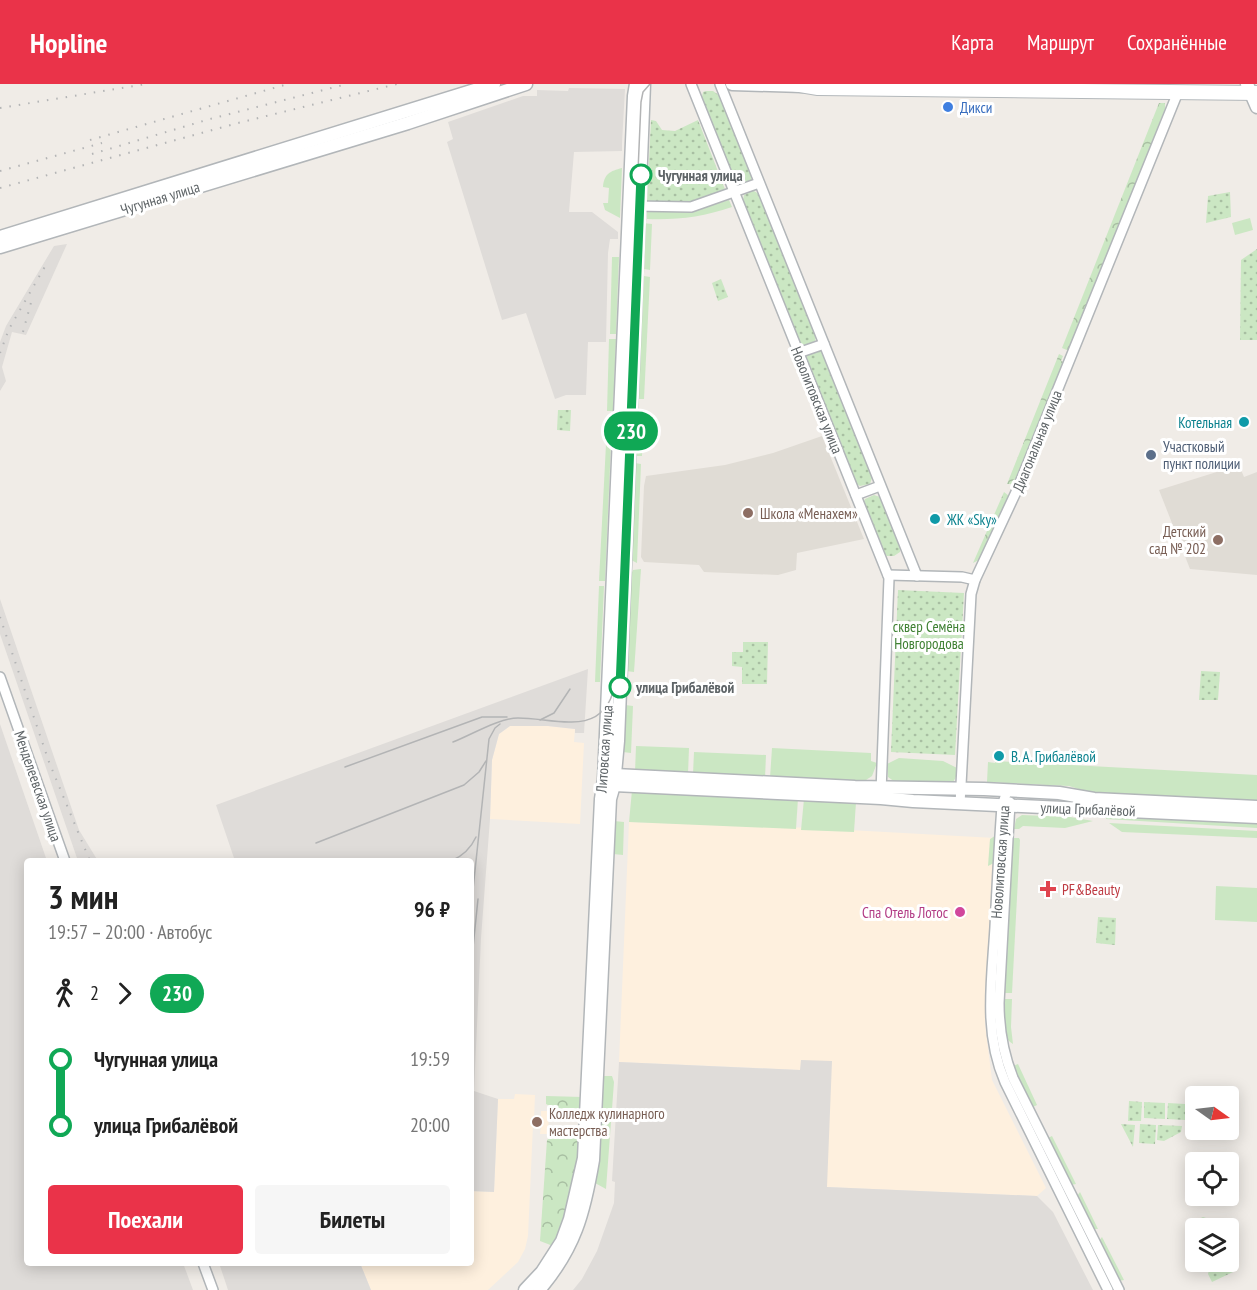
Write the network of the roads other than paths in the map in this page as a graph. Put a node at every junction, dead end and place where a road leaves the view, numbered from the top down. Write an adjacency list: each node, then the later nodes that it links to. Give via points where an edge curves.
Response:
1 (494, 84): 15 (street, Чугунная улица)
2 (526, 84): 16 (street, Чугунная улица)
3 (636, 84): 14 (street, Литовская улица)
4 (644, 84): 14 (street, Литовская улица)
5 (691, 84): 13 (street, Новолитовская улица)
6 (720, 84): 12 (street, Новолитовская улица)
7 (732, 84): 8 (street)
8 (799, 85): 10 (main road)
9 (1252, 90): 10 (main road); 11 (street)
10 (1178, 92): 23 (street, Диагональная улица, via 1017,490)
11 (1257, 107)
12 (759, 183): 13 (street); 17 (street, Новолитовская улица)
13 (735, 193): 14 (street, via 691,207); 18 (street, Новолитовская улица)
14 (635, 206): 25 (street, Литовская улица)
15 (0, 237)
16 (0, 247)
17 (824, 344): 18 (street); 19 (street, Новолитовская улица)
18 (798, 353): 20 (street, Новолитовская улица)
19 (880, 486): 20 (street); 22 (street, Новолитовская улица)
20 (855, 495): 21 (street, Новолитовская улица)
21 (888, 575): 22 (street); 28 (street, Новолитовская улица)
22 (917, 576): 23 (street)
23 (975, 580): 26 (street, Диагональная улица)
24 (0, 677): 33 (street, Менделеевская улица)
25 (611, 780): 28 (street, улица Грибалёвой); 36 (street, Литовская улица, via 601,799 584,1158 562,1241); 37 (street, Литовская улица, via 593,1160 571,1245)
26 (960, 790): 27 (street, улица Грибалёвой); 28 (street, улица Грибалёвой); 29 (street, Диагональная улица)
27 (1007, 791): 30 (street, Новолитовская улица); 31 (street, улица Грибалёвой)
28 (881, 792): 29 (street, улица Грибалёвой, via 894,800)
29 (960, 804): 30 (street, улица Грибалёвой)
30 (1006, 806): 32 (street, улица Грибалёвой); 38 (street, Новолитовская улица, via 990,1002 993,1050 1005,1082); 39 (street, Новолитовская улица, via 999,1003 1002,1048 1013,1078)
31 (1257, 807)
32 (1257, 817)
33 (64, 858)
34 (204, 1266): 35 (street)
35 (213, 1290)
36 (525, 1290)
37 (539, 1290)
38 (1108, 1290)
39 (1119, 1290)

